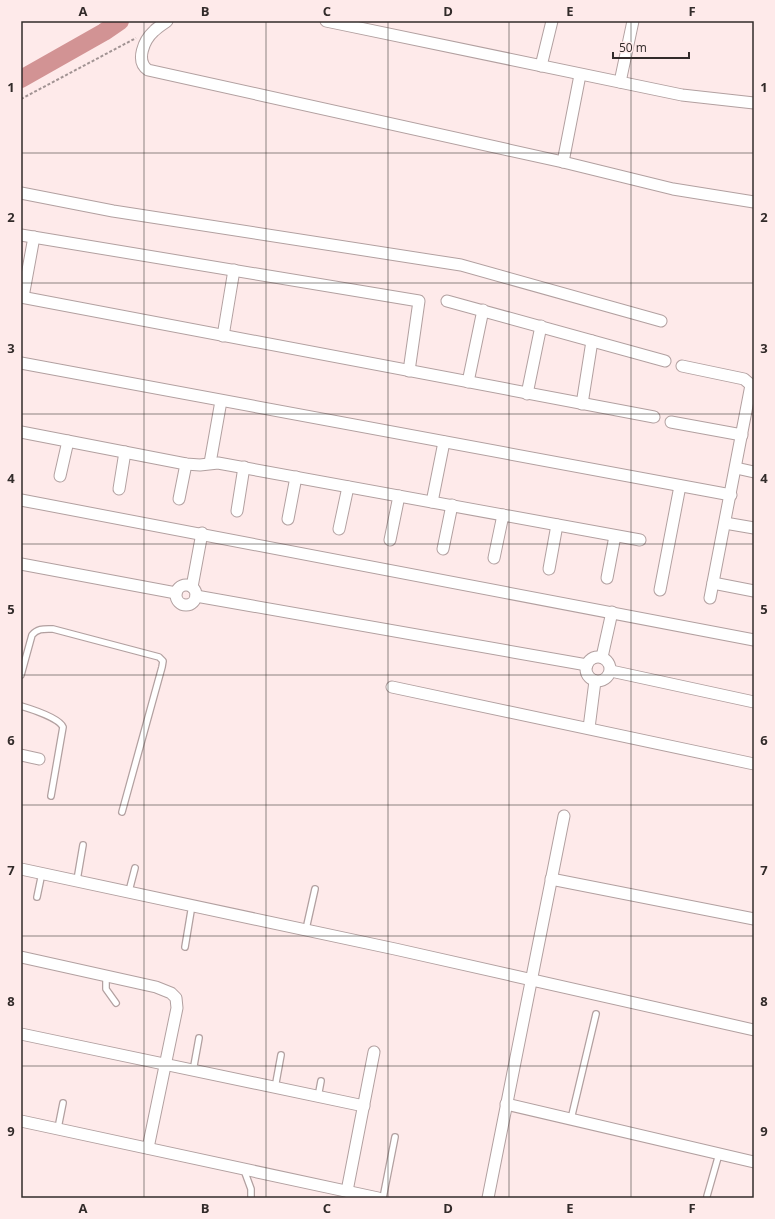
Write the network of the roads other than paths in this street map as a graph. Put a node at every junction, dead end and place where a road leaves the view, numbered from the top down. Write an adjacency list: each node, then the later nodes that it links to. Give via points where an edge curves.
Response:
1 (167, 21): 9 (street, via 154,31 146,42 141,60 148,70)
2 (326, 21): 5 (street)
3 (552, 21): 5 (street)
4 (633, 21): 7 (street)
5 (541, 66): 6 (street)
6 (580, 75): 7 (street); 9 (street)
7 (620, 82): 8 (street, via 682,95)
8 (754, 102)
9 (563, 162): 11 (street, via 673,189)
10 (21, 193): 18 (street, via 113,211 460,265)
11 (754, 202)
12 (21, 235): 13 (street)
13 (34, 237): 14 (street); 15 (street)
14 (234, 270): 20 (street); 25 (street, via 419,301)
15 (22, 297): 20 (street)
16 (447, 301): 17 (street)
17 (483, 310): 19 (street); 26 (street)
18 (661, 321)
19 (541, 326): 21 (street); 27 (street)
20 (223, 336): 25 (street)
21 (592, 341): 22 (street); 29 (street)
22 (665, 361)
23 (21, 363): 28 (street)
24 (682, 366): 30 (street, via 749,382)
25 (409, 371): 26 (street)
26 (468, 382): 27 (street)
27 (527, 394): 29 (street)
28 (221, 401): 36 (street); 38 (street)
29 (582, 404): 31 (street)
30 (750, 415): 34 (street)
31 (654, 417)
32 (671, 422): 34 (street)
33 (21, 432): 35 (street)
34 (742, 435): 41 (street)
35 (68, 441): 37 (street); 43 (street)
36 (444, 442): 45 (street); 52 (street)
37 (125, 452): 39 (street); 47 (street)
38 (210, 463): 39 (street); 40 (street)
39 (186, 464): 50 (street)
40 (244, 467): 44 (street); 54 (street)
41 (736, 468): 42 (street); 48 (street)
42 (754, 472)
43 (60, 476)
44 (296, 477): 46 (street); 56 (street)
45 (680, 486): 48 (street); 71 (street)
46 (348, 487): 49 (street); 60 (street)
47 (119, 488)
48 (731, 495): 57 (street)
49 (399, 496): 52 (street); 63 (street)
50 (179, 499)
51 (21, 500): 61 (street)
52 (432, 502): 53 (street)
53 (452, 505): 55 (street); 65 (street)
54 (237, 511)
55 (503, 515): 58 (street); 66 (street)
56 (288, 519)
57 (726, 523): 59 (street); 70 (street)
58 (557, 525): 62 (street); 68 (street)
59 (754, 528)
60 (339, 529)
61 (202, 533): 72 (street); 76 (street)
62 (615, 536): 64 (street); 69 (street)
63 (390, 540)
64 (640, 540)
65 (443, 549)
66 (494, 558)
67 (21, 564): 74 (street)
68 (549, 569)
69 (607, 578)
70 (713, 583): 73 (street); 75 (street)
71 (660, 590)
72 (194, 591): 74 (street, via 182,586); 74 (street, via 195,601 185,606 177,600); 79 (street)
73 (754, 591)
74 (176, 593)
75 (710, 598)
76 (612, 612): 77 (street); 78 (street)
77 (754, 640)
78 (602, 658): 79 (street, via 592,659); 80 (street, via 609,663)
79 (587, 665): 82 (street, via 588,676)
80 (611, 671): 82 (street, via 603,680); 84 (street)
81 (21, 675): 91 (lane, via 32,635 36,630 42,629 53,629 159,657 163,661)
82 (595, 681): 86 (street)
83 (392, 687): 86 (street)
84 (754, 702)
85 (21, 706): 90 (lane, via 50,717 61,723 63,728)
86 (589, 728): 89 (street)
87 (21, 754): 88 (street)
88 (39, 759)
89 (754, 764)
90 (51, 796)
91 (122, 812)
92 (564, 816): 97 (street)
93 (83, 845): 98 (lane)
94 (135, 868): 100 (lane)
95 (21, 869): 96 (street)
96 (42, 873): 98 (street); 101 (lane)
97 (550, 879): 103 (street); 108 (street)
98 (77, 880): 100 (street)
99 (315, 889): 104 (lane)
100 (129, 891): 102 (street)
101 (37, 897)
102 (192, 904): 104 (street); 105 (lane)
103 (754, 919)
104 (306, 929): 108 (street)
105 (185, 947)
106 (21, 957): 107 (street)
107 (106, 976): 109 (lane, via 106,989); 116 (street, via 156,987 176,998 177,1008)
108 (530, 980): 111 (street); 122 (street)
109 (116, 1003)
110 (596, 1014): 124 (lane)
111 (754, 1030)
112 (21, 1034): 116 (street)
113 (199, 1038): 117 (lane)
114 (374, 1052): 123 (street)
115 (281, 1055): 119 (lane)
116 (166, 1065): 117 (street); 128 (street)
117 (193, 1071): 119 (street)
118 (321, 1081): 120 (lane)
119 (275, 1088): 120 (street)
120 (318, 1097): 123 (street)
121 (63, 1103): 126 (lane)
122 (506, 1104): 124 (street); 137 (street)
123 (364, 1106): 132 (street)
124 (571, 1119): 129 (street)
125 (21, 1121): 126 (street)
126 (58, 1128): 128 (street)
127 (395, 1137): 136 (lane)
128 (148, 1148): 131 (street)
129 (719, 1154): 130 (street); 133 (lane)
130 (754, 1162)
131 (244, 1169): 132 (street); 134 (lane, via 251,1189)
132 (347, 1191): 135 (street)
133 (707, 1196)
134 (251, 1198)
135 (378, 1198)
136 (383, 1198)
137 (488, 1198)

